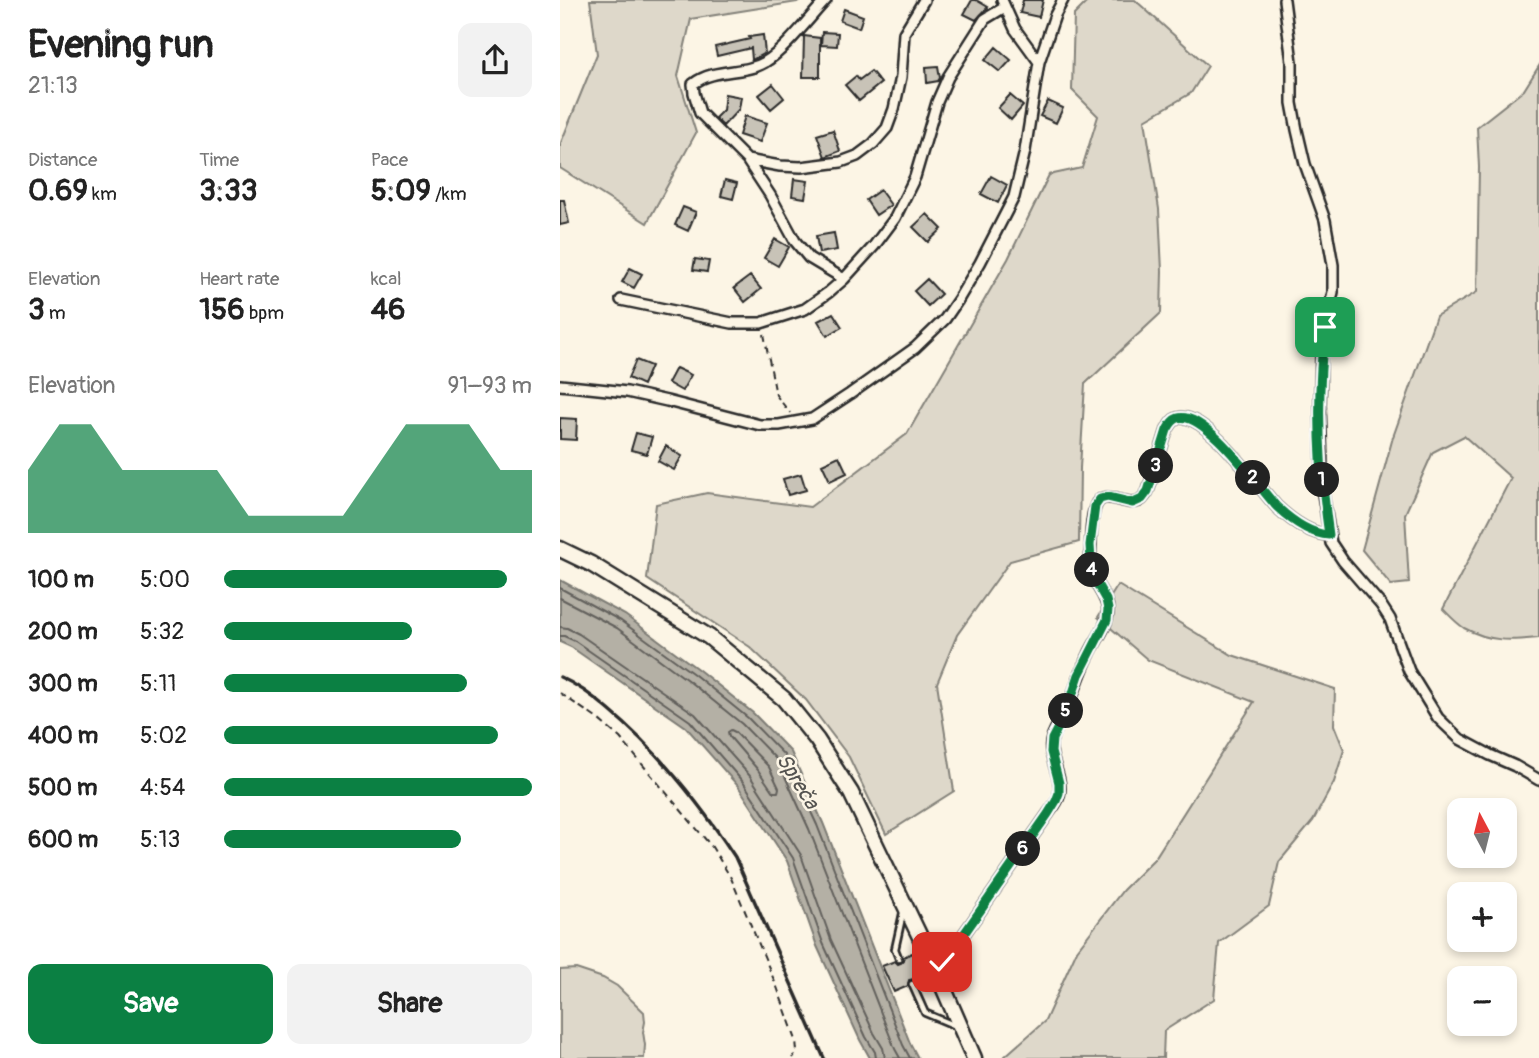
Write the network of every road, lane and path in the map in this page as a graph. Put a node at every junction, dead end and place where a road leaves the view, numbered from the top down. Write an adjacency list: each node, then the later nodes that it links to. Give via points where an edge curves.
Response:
1 (826, 0): 7 (street, via 765,63 704,76 694,84 701,113)
2 (924, 0): 7 (street, via 904,33 894,109 887,128 873,144 841,162 811,166)
3 (1063, 0): 6 (street)
4 (1284, 0): 13 (street, via 1292,103 1333,265 1333,292 1321,356 1320,405)
5 (1003, 3): 6 (street); 8 (street, via 985,19 948,77 915,177 895,218)
6 (1039, 62): 12 (street, via 1014,197 958,300 915,348 812,419)
7 (747, 160): 8 (street, via 794,242 809,258)
8 (844, 279): 10 (street, via 805,309)
9 (621, 300): 10 (street, via 732,323)
10 (761, 323): 12 (path, via 776,395)
11 (560, 385): 12 (street, via 627,392 760,425)
12 (800, 422)
13 (1329, 535): 16 (street, via 1336,551 1390,619 1409,671 1438,718 1460,739); 19 (street, via 1295,522 1218,439 1187,418 1172,421 1167,430 1142,499 1133,503 1100,499 1090,545 1093,577 1106,600 1107,620 1052,739 1059,793 952,951)
14 (560, 549): 17 (main road, via 709,638 784,699 851,793)
15 (560, 693): 22 (path, via 620,738 712,847 731,878 777,987 796,1040)
16 (1539, 780)
17 (905, 905): 18 (lane, via 895,949); 19 (main road)
18 (899, 958)
19 (934, 966): 21 (main road)
20 (912, 984): 21 (lane, via 926,1013)
21 (962, 1028): 23 (main road)
22 (793, 1058)
23 (974, 1058)

